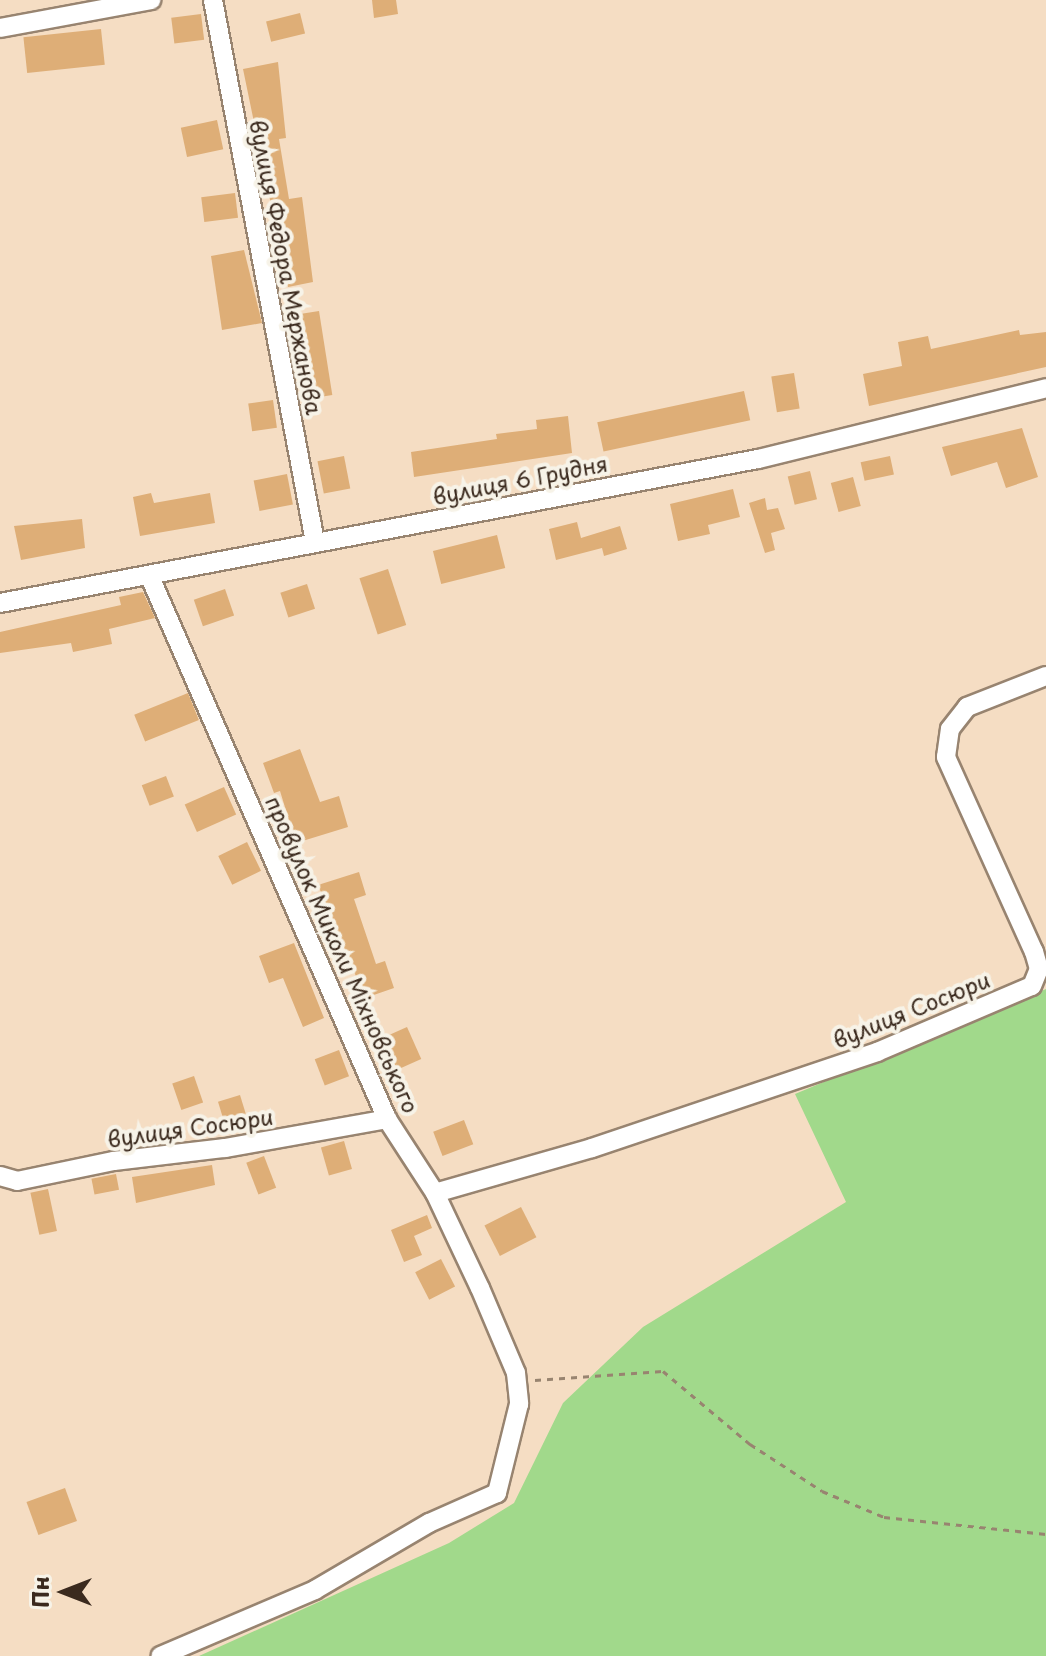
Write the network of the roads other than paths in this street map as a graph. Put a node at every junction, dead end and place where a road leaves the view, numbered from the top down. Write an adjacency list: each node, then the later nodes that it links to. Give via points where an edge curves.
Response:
1 (151, 0): 3 (street)
2 (213, 0): 5 (street, вулиця Федора Мержанова)
3 (0, 28)
4 (1046, 388): 5 (street, вулиця 6 Грудня, via 758,459)
5 (315, 542): 6 (street, вулиця 6 Грудня)
6 (150, 577): 7 (street, вулиця 6 Грудня); 9 (street, провулок Миколи Міхновського)
7 (0, 603)
8 (1046, 676): 11 (street, вулиця Сосюри, via 967,707 950,729 946,757 1034,952 1039,969 1032,986 877,1052 592,1148)
9 (387, 1119): 10 (street, вулиця Сосюри, via 17,1181); 11 (street, провулок Миколи Міхновського)
10 (0, 1176)
11 (435, 1193): 12 (street, провулок Миколи Міхновського, via 516,1373 519,1404 497,1493 429,1523 315,1590)
12 (160, 1656)

